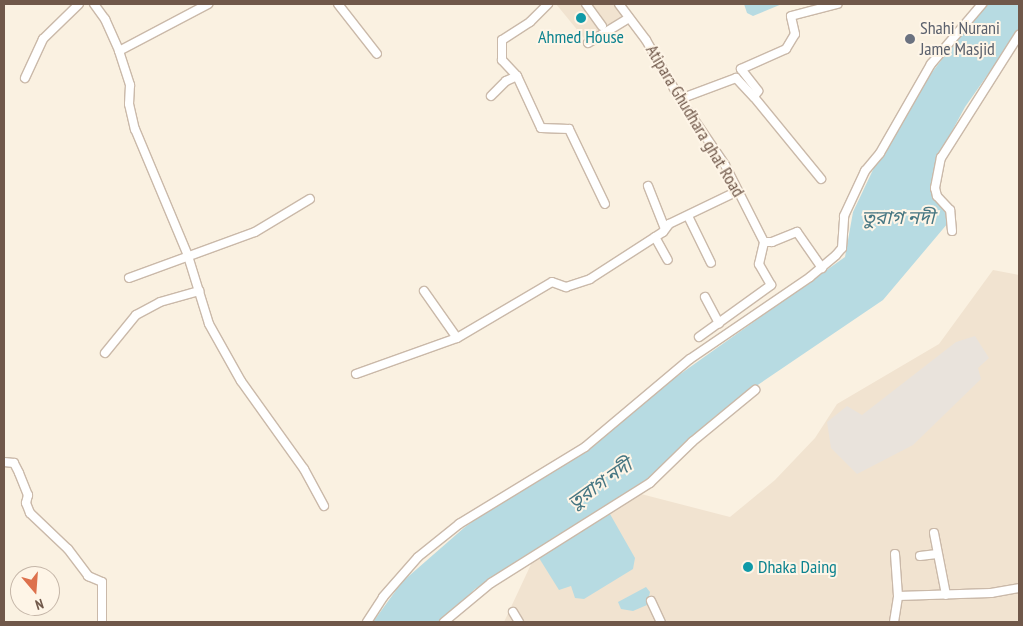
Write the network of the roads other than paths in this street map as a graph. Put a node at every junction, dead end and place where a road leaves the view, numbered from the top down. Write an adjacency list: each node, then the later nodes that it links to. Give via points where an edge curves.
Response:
1 (79, 4): 18 (street, via 43,39)
2 (94, 4): 14 (street, via 105,19)
3 (208, 4): 14 (street)
4 (338, 4): 15 (street)
5 (548, 4): 17 (street, via 502,40 502,60)
6 (586, 4): 11 (street)
7 (619, 4): 10 (street, Atipara Ghudhara ghat Road)
8 (837, 4): 16 (street, via 791,16 795,34 786,49)
9 (982, 4): 36 (street, via 931,64 880,153 865,171 844,216 842,248)
10 (629, 18): 13 (street); 22 (street, Atipara Ghudhara ghat Road, via 646,40)
11 (602, 26)
12 (1019, 35): 30 (street, via 941,158 935,188 937,196 950,210)
13 (588, 43)
14 (119, 51): 33 (street, via 130,85 129,104 135,129)
15 (377, 54)
16 (741, 69): 19 (street); 21 (street, via 758,91)
17 (517, 76): 20 (street, via 506,81); 27 (street, via 541,128 569,129)
18 (25, 78)
19 (736, 78): 21 (street); 22 (street)
20 (491, 96)
21 (754, 97): 23 (street)
22 (680, 99): 25 (street, Atipara Ghudhara ghat Road, via 725,165)
23 (821, 179)
24 (648, 186): 29 (street)
25 (738, 191): 28 (street); 32 (street, Atipara Ghudhara ghat Road)
26 (310, 199): 33 (street, via 255,232)
27 (605, 204)
28 (688, 216): 29 (street); 35 (street)
29 (665, 229): 31 (street)
30 (952, 231)
31 (655, 237): 34 (street); 45 (street, via 590,279 566,287 552,282)
32 (764, 242): 36 (street, via 797,232); 38 (street, via 759,264)
33 (188, 256): 37 (street); 39 (street)
34 (668, 260)
35 (711, 263)
36 (822, 268): 42 (street)
37 (129, 278)
38 (771, 285): 42 (street); 43 (street)
39 (198, 291): 46 (street, via 160,302 136,315); 50 (street, via 209,324 225,354 276,435 304,469)
40 (424, 291): 45 (street)
41 (706, 297): 43 (street)
42 (781, 297): 61 (street, via 690,358 585,447 459,524 418,557 383,597)
43 (719, 323): 44 (street)
44 (699, 337)
45 (457, 338): 47 (street)
46 (105, 353)
47 (356, 374)
48 (755, 390): 62 (street, via 692,442 650,483 490,582)
49 (4, 462): 60 (street, via 14,463 28,495 26,503 30,513 68,549 88,576 102,582)
50 (324, 506)
51 (934, 533): 53 (street)
52 (894, 554): 57 (street)
53 (937, 554): 54 (street); 56 (street)
54 (920, 556)
55 (1019, 588): 56 (street)
56 (946, 595): 57 (street)
57 (898, 596): 65 (street)
58 (652, 600): 64 (street)
59 (513, 612): 63 (street)
60 (102, 622)
61 (367, 622)
62 (444, 622)
63 (519, 622)
64 (661, 622)
65 (894, 622)

